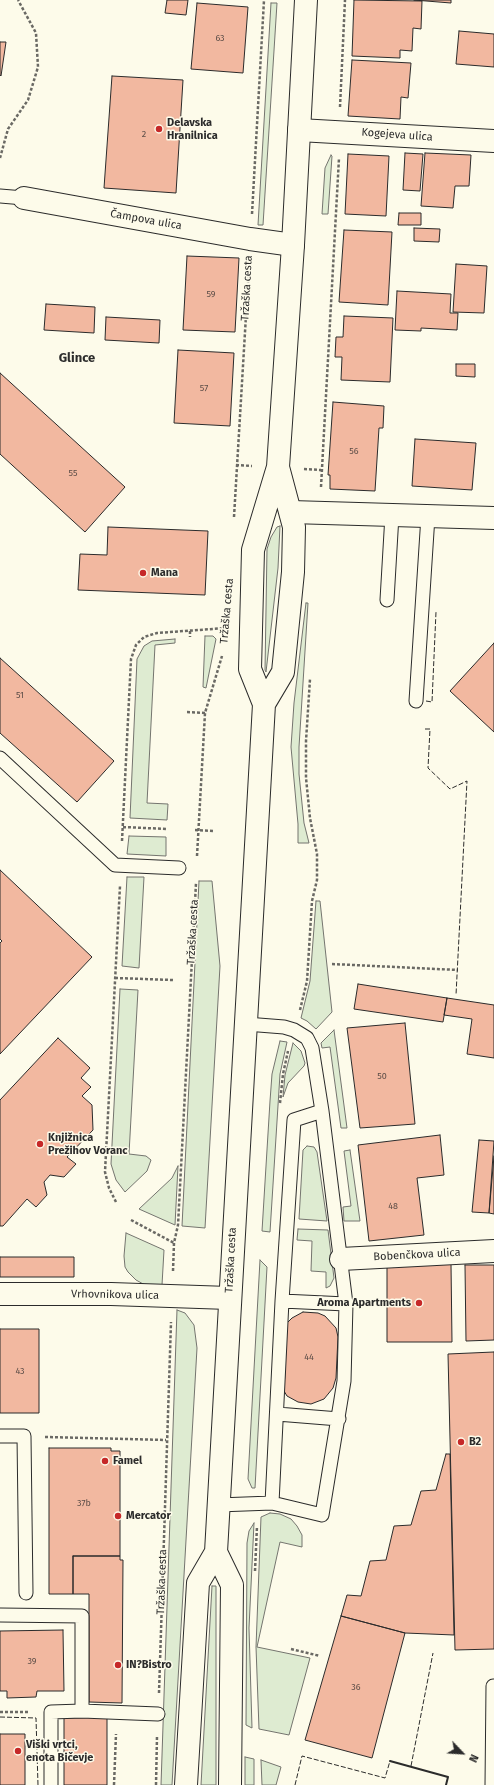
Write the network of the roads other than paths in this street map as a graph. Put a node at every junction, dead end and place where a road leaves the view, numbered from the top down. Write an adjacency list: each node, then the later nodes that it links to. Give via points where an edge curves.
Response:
1 (306, 0): 2 (main road, Tržaška cesta)
2 (299, 130): 3 (main road, Kogejeva ulica); 6 (main road, Tržaška cesta)
3 (494, 141)
4 (0, 196): 5 (lane, Čampova ulica)
5 (24, 198): 6 (main road, Čampova ulica)
6 (293, 245): 7 (main road, Tržaška cesta)
7 (278, 467): 8 (main road, Tržaška cesta); 9 (main road, Tržaška cesta)
8 (265, 509): 9 (lane); 15 (main road, Tržaška cesta, via 253,550 250,669)
9 (291, 512): 10 (main road); 15 (main road, Tržaška cesta, via 294,527 293,572 283,672)
10 (392, 515): 11 (main road); 13 (lane)
11 (428, 516): 12 (main road); 14 (lane)
12 (494, 518)
13 (387, 600)
14 (416, 701)
15 (264, 704): 18 (main road, Tržaška cesta)
16 (0, 758): 17 (lane, via 115,865)
17 (179, 868)
18 (246, 1024): 19 (lane, via 284,1027 307,1038 314,1056); 23 (main road, Tržaška cesta)
19 (322, 1111): 21 (lane); 24 (lane, via 294,1120)
20 (494, 1250): 21 (main road, Bobenčkova ulica)
21 (341, 1259): 25 (lane)
22 (0, 1294): 23 (main road, Vrhovnikova ulica)
23 (229, 1298): 30 (main road, Tržaška cesta)
24 (282, 1301): 25 (lane); 26 (lane)
25 (346, 1304): 27 (lane, via 344,1381)
26 (277, 1414): 27 (lane); 29 (lane)
27 (339, 1419): 29 (lane, via 322,1516)
28 (0, 1436): 32 (lane, via 24,1436)
29 (272, 1503): 30 (lane)
30 (218, 1505): 31 (main road, Tržaška cesta)
31 (216, 1552): 38 (main road, Tržaška cesta, via 198,1583); 39 (main road, Tržaška cesta, via 232,1585)
32 (26, 1593)
33 (0, 1615): 35 (lane, via 82,1616)
34 (494, 1686): 40 (lane)
35 (82, 1711): 36 (lane); 37 (lane, via 51,1712)
36 (158, 1714)
37 (51, 1785)
38 (186, 1785)
39 (230, 1785)
40 (492, 1785)

